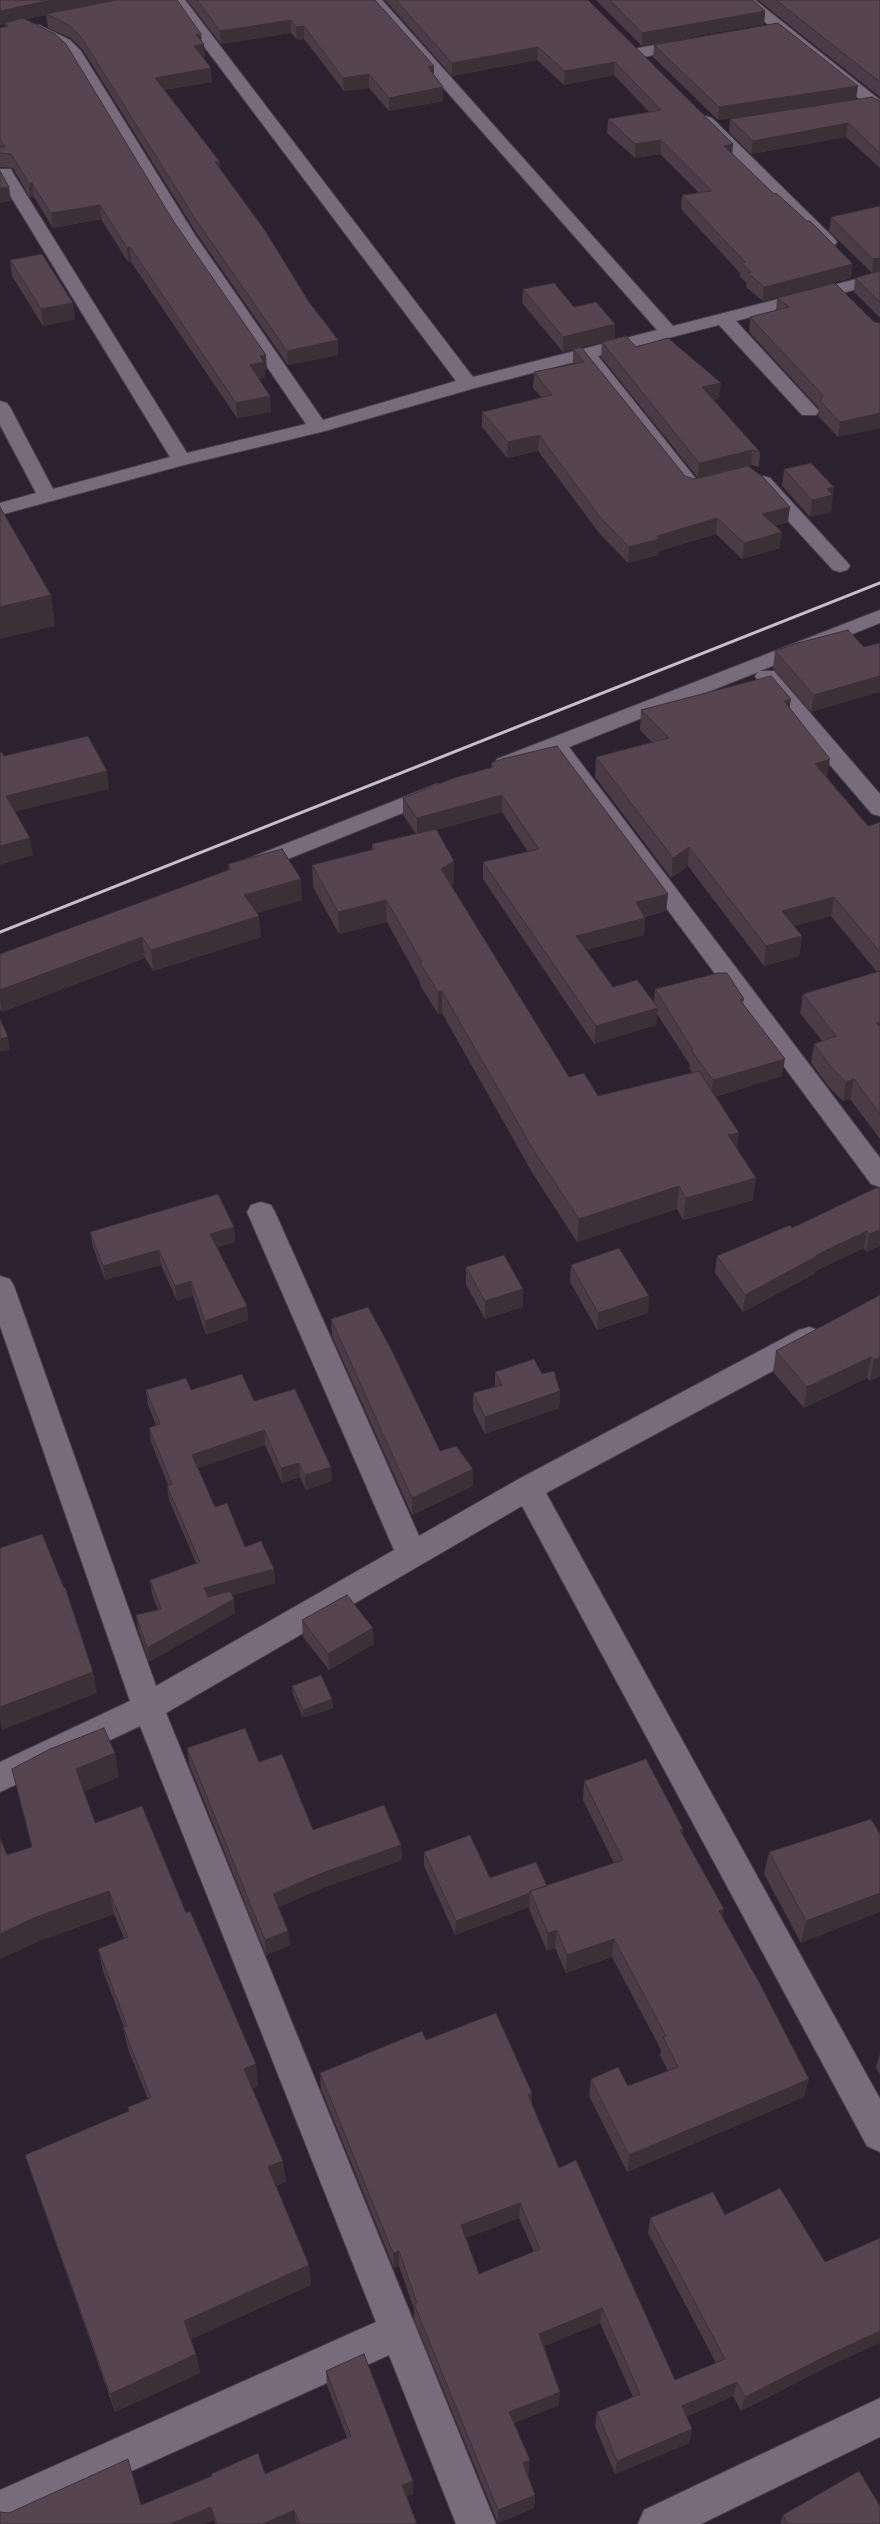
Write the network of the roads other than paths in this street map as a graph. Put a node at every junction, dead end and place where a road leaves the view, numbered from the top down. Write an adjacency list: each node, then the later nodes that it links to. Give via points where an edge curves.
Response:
1 (177, 0): 25 (street)
2 (374, 0): 23 (street)
3 (746, 0): 5 (street)
4 (55, 20): 28 (street, via 23,27 64,43 75,54 186,235)
5 (779, 28): 6 (street); 12 (street)
6 (760, 31)
7 (624, 40): 9 (street)
8 (704, 41): 9 (street)
9 (638, 53): 10 (street)
10 (651, 67)
11 (856, 106): 12 (street)
12 (877, 106)
13 (692, 108): 15 (street)
14 (732, 125): 15 (street)
15 (713, 128): 17 (street)
16 (5, 173): 29 (street)
17 (839, 253)
18 (853, 267): 19 (street)
19 (873, 280): 20 (street)
20 (839, 290): 21 (street); 22 (street)
21 (853, 304)
22 (724, 319): 23 (street); 27 (street)
23 (670, 333): 24 (street)
24 (586, 354): 25 (street); 32 (street, via 692,486 752,473 770,487)
25 (468, 384): 28 (street)
26 (0, 407): 30 (street)
27 (810, 411)
28 (318, 427): 29 (street)
29 (182, 460): 30 (street)
30 (47, 496): 31 (street)
31 (0, 509)
32 (840, 566)
33 (880, 616): 34 (street)
34 (756, 664): 35 (street); 38 (street)
35 (556, 744): 36 (street); 40 (street)
36 (482, 773)
37 (454, 784): 39 (street)
38 (880, 809)
39 (232, 873)
40 (880, 1177)
41 (261, 1212): 45 (street)
42 (0, 1286): 46 (street)
43 (836, 1323): 44 (street)
44 (528, 1488): 45 (street); 48 (street)
45 (411, 1554): 46 (street)
46 (148, 1707): 47 (street); 49 (street)
47 (0, 1778)
48 (880, 2134)
49 (399, 2331): 51 (street); 52 (street)
50 (880, 2417): 53 (street)
51 (0, 2510)
52 (476, 2524)
53 (658, 2524)

